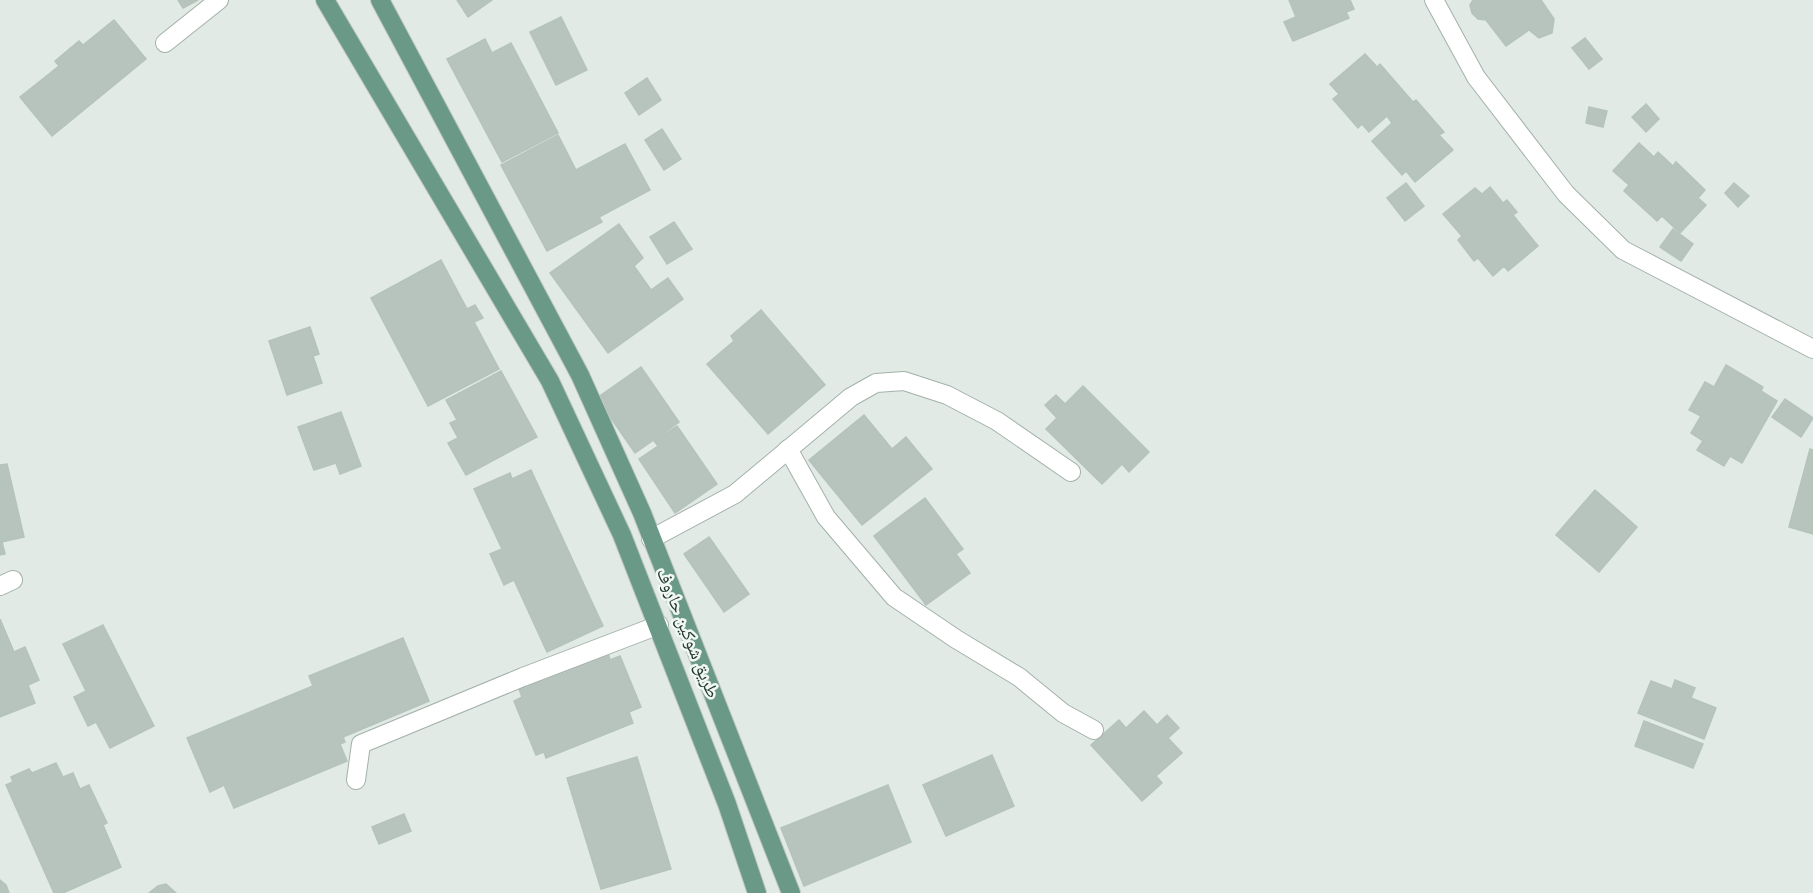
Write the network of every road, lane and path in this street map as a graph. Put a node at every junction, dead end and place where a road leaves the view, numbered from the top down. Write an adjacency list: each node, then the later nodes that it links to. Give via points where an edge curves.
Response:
1 (219, 0): 5 (street)
2 (326, 0): 10 (main road, طريق شوكين حاروف, via 550,381)
3 (380, 0): 9 (main road, طريق شوكين حاروف, via 580,375)
4 (1434, 0): 6 (street, via 1476,77 1566,194 1623,250)
5 (165, 43)
6 (1813, 349)
7 (788, 449): 8 (street, via 851,397 876,383 904,381 946,395 996,421); 9 (street, via 735,494); 11 (street, via 826,517 894,597 1019,677 1063,713)
8 (1071, 472)
9 (651, 539): 14 (main road, طريق شوكين حاروف)
10 (659, 625): 12 (street, via 361,744); 13 (main road, طريق شوكين حاروف)
11 (1094, 730)
12 (356, 780)
13 (757, 893)
14 (791, 893)

